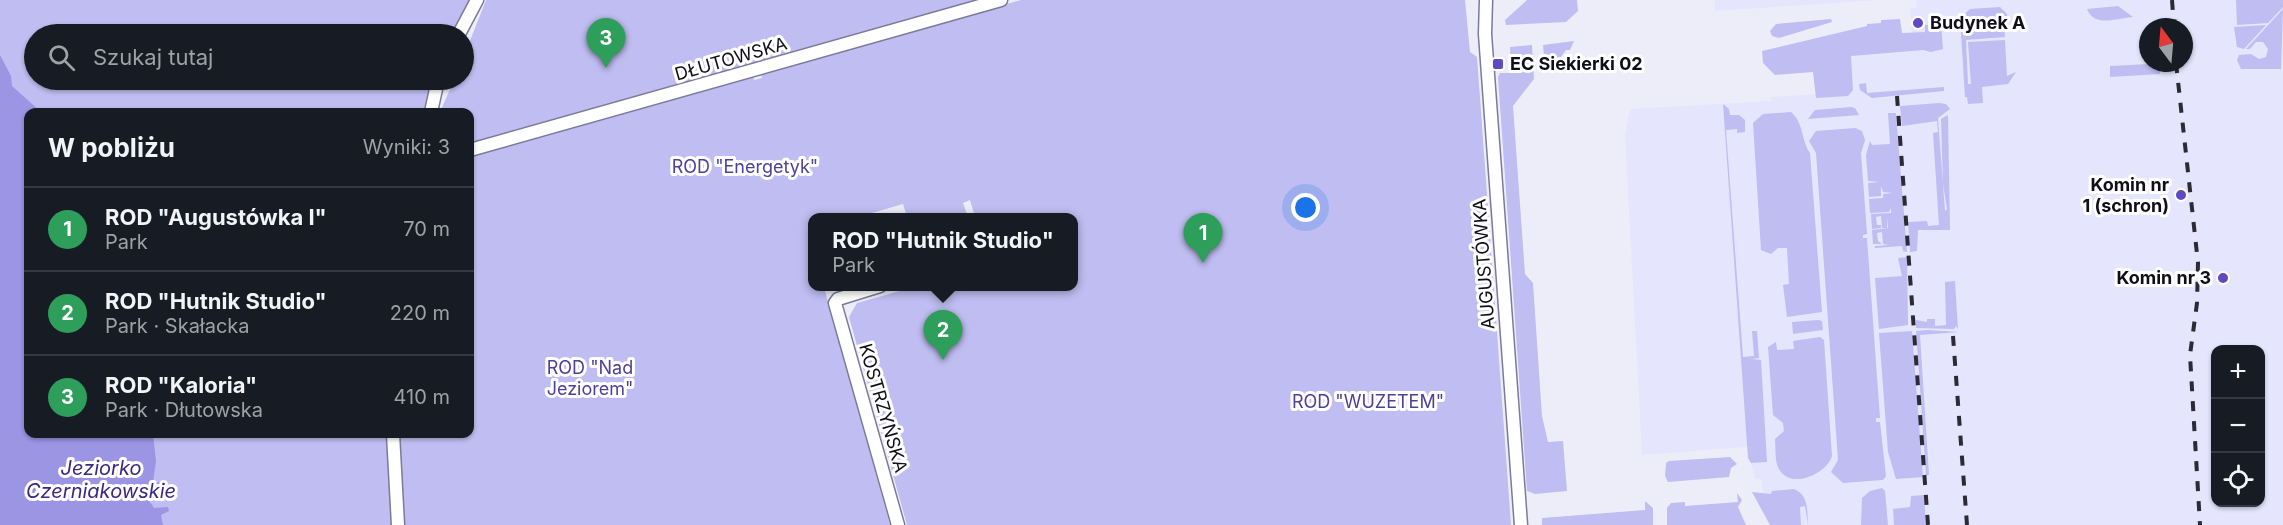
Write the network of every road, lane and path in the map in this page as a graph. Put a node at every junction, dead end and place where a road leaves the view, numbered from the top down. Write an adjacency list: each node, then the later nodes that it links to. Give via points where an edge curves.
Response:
1 (477, 0): 4 (street)
2 (1001, 0): 7 (street, DŁUTOWSKA)
3 (1486, 0): 12 (street, AUGUSTÓWKA, via 1485,34)
4 (464, 24)
5 (436, 90): 6 (street)
6 (431, 108)
7 (474, 149)
8 (864, 291): 11 (street, KOSTRZYŃSKA, via 836,300)
9 (393, 438): 10 (street)
10 (398, 525)
11 (898, 525)
12 (1521, 525)

